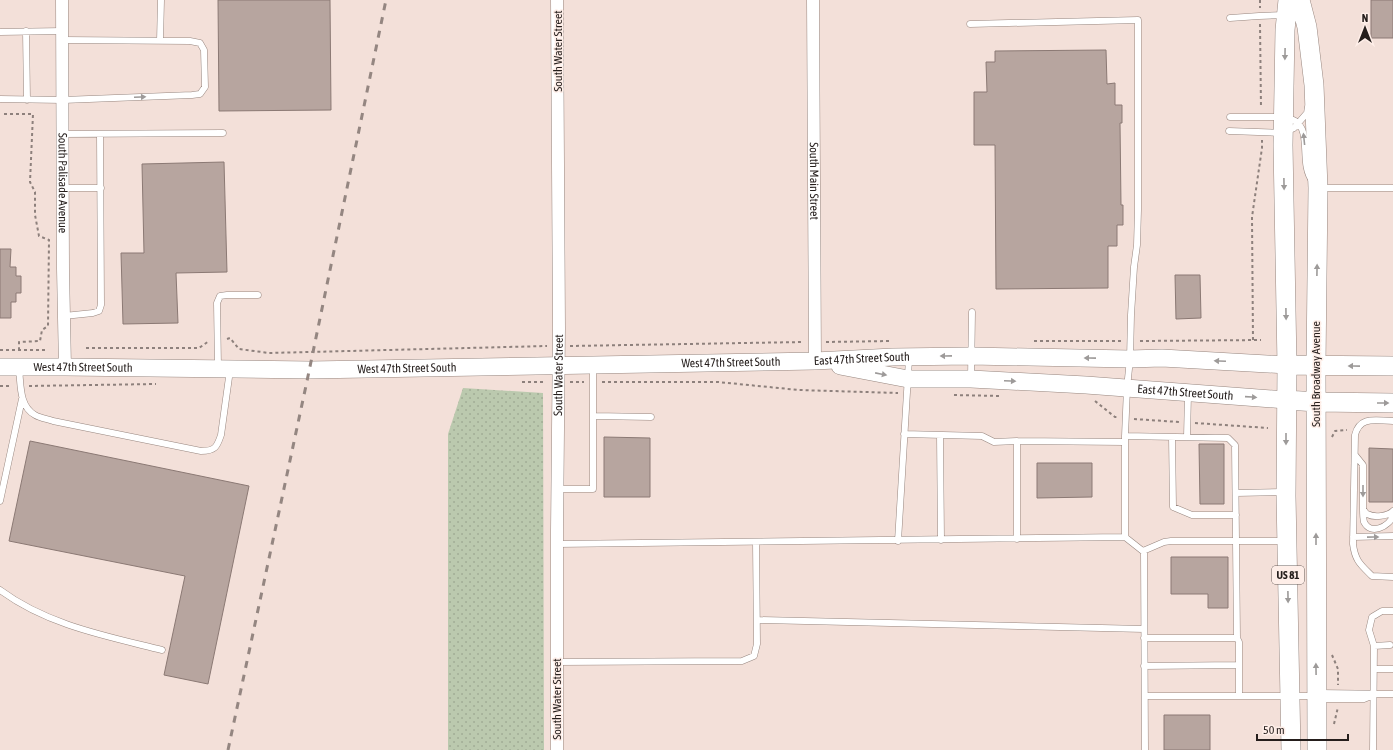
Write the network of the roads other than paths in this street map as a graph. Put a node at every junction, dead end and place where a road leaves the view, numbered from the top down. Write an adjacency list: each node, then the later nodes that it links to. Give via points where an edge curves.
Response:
1 (62, 0): 11 (street, South Palisade Avenue)
2 (161, 0): 12 (lane)
3 (557, 0): 41 (street, South Water Street)
4 (813, 0): 33 (street, South Main Street)
5 (1300, 0): 13 (main road, South Broadway Avenue, via 1307,27)
6 (1287, 8): 7 (lane, via 1260,16); 18 (main road, one-way to 18)
7 (1230, 18)
8 (970, 24): 32 (lane, via 1138,20 1138,210)
9 (0, 32): 10 (lane)
10 (26, 32): 11 (lane); 15 (lane)
11 (63, 36): 12 (lane); 16 (street, South Palisade Avenue)
12 (160, 41): 16 (lane, one-way to 12, via 200,94 205,86 204,50 200,43)
13 (1314, 85): 18 (lane, via 1307,113); 25 (main road, South Broadway Avenue)
14 (0, 100): 15 (lane)
15 (27, 100): 16 (lane)
16 (63, 100): 21 (street, South Palisade Avenue)
17 (1230, 117): 18 (lane, via 1261,117)
18 (1288, 124): 19 (lane, via 1261,132); 25 (lane, one-way to 18, via 1308,175 1303,128); 34 (main road, one-way to 34)
19 (1229, 131)
20 (223, 133): 22 (lane)
21 (63, 134): 22 (lane); 23 (street, South Palisade Avenue)
22 (100, 134): 24 (lane)
23 (63, 188): 24 (lane); 29 (street, South Palisade Avenue)
24 (101, 188): 29 (lane, via 101,305 99,311 93,313)
25 (1318, 188): 26 (lane); 35 (main road, South Broadway Avenue, one-way to 25)
26 (1393, 188)
27 (258, 295): 40 (lane, via 220,296 217,303 217,340)
28 (972, 312): 30 (lane)
29 (64, 316): 39 (street, South Palisade Avenue)
30 (971, 356): 31 (street, East 47th Street South, one-way to 31); 32 (street, East 47th Street South, one-way to 30); 43 (lane)
31 (909, 357): 33 (street, East 47th Street South); 44 (lane)
32 (1130, 359): 34 (street, East 47th Street South, one-way to 32, via 1162,358); 45 (lane)
33 (815, 361): 42 (street, West 47th Street South); 44 (street, East 47th Street South, one-way to 44)
34 (1287, 364): 35 (main road, East 47th Street South); 48 (main road, US 81)
35 (1316, 365): 36 (main road, East 47th Street South, one-way to 35); 49 (main road, South Broadway Avenue)
36 (1393, 366)
37 (0, 367): 38 (street, West 47th Street South)
38 (19, 367): 39 (street, West 47th Street South); 47 (lane)
39 (65, 367): 40 (street, West 47th Street South)
40 (224, 369): 41 (street, West 47th Street South); 47 (lane, via 221,435 218,445 210,451 53,421 35,415 26,408)
41 (558, 374): 42 (street, West 47th Street South); 61 (street, South Water Street)
42 (593, 374): 51 (lane)
43 (971, 379): 44 (street, East 47th Street South); 45 (street, East 47th Street South, one-way to 45)
44 (907, 386): 54 (lane)
45 (1127, 388): 46 (street, East 47th Street South); 58 (lane)
46 (1188, 393): 48 (street, East 47th Street South, one-way to 48); 57 (lane)
47 (22, 397): 64 (lane)
48 (1286, 400): 49 (main road, East 47th Street South); 62 (main road, US 81, one-way to 62)
49 (1316, 402): 50 (main road, East 47th Street South, one-way to 50); 100 (main road, South Broadway Avenue / US 81, one-way to 49)
50 (1393, 403)
51 (594, 416): 52 (lane); 61 (lane, via 593,489)
52 (651, 417)
53 (1393, 422): 60 (lane, via 1362,422 1357,428)
54 (904, 434): 55 (lane); 74 (lane)
55 (940, 435): 59 (lane, via 982,436 994,442); 73 (lane)
56 (1172, 437): 57 (lane); 58 (lane); 67 (lane, via 1173,507 1192,515)
57 (1187, 437): 63 (lane, via 1232,440 1235,445)
58 (1125, 439): 59 (lane); 70 (lane)
59 (1016, 441): 72 (lane)
60 (1355, 455): 65 (lane, one-way to 65, via 1363,465); 71 (lane)
61 (557, 489): 78 (street, South Water Street)
62 (1286, 492): 63 (lane); 76 (main road, US 81)
63 (1236, 493): 67 (lane)
64 (0, 501)
65 (1363, 509): 66 (lane, via 1368,514 1378,516 1389,515); 68 (lane, via 1364,522 1369,527 1380,529 1387,525)
66 (1393, 511)
67 (1236, 515): 75 (lane)
68 (1393, 516)
69 (1393, 536): 71 (lane, one-way to 69)
70 (1125, 537): 72 (lane); 79 (lane)
71 (1353, 537): 80 (lane, via 1354,554 1360,565 1372,576)
72 (1016, 539): 73 (lane)
73 (941, 540): 74 (lane)
74 (898, 541): 77 (lane)
75 (1237, 541): 76 (lane); 79 (lane, via 1171,541); 86 (lane)
76 (1287, 541): 99 (main road, US 81, one-way to 99)
77 (756, 542): 78 (lane); 83 (lane)
78 (557, 544): 90 (street, South Water Street)
79 (1143, 551): 84 (lane)
80 (1393, 576)
81 (0, 590): 89 (lane, via 28,609 90,632)
82 (1393, 611): 88 (lane, via 1382,611 1372,617 1369,630)
83 (757, 620): 84 (lane); 90 (lane, via 754,656 742,661)
84 (1144, 629): 85 (lane)
85 (1144, 638): 86 (lane); 92 (lane)
86 (1237, 638): 91 (lane)
87 (1390, 645): 88 (lane)
88 (1374, 646): 93 (lane)
89 (162, 650)
90 (557, 662): 101 (street, South Water Street)
91 (1239, 665): 92 (lane); 98 (lane)
92 (1144, 666): 97 (lane)
93 (1374, 669): 94 (lane); 96 (lane)
94 (1393, 669)
95 (1393, 694): 96 (lane)
96 (1374, 695): 100 (lane, via 1361,693); 105 (lane)
97 (1145, 696): 98 (lane); 102 (lane)
98 (1238, 696): 99 (lane)
99 (1290, 696): 100 (lane); 103 (main road, US 81)
100 (1316, 696): 104 (main road, South Broadway Avenue / US 81)
101 (557, 750)
102 (1145, 750)
103 (1291, 750)
104 (1317, 750)
105 (1373, 750)

